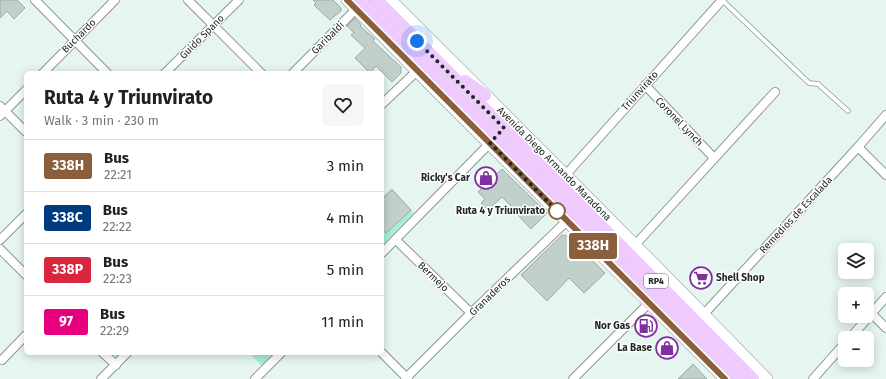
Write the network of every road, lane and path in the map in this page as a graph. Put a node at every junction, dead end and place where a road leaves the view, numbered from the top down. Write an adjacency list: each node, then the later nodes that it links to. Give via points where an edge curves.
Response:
1 (35, 0): 11 (street)
2 (115, 0): 11 (street, Buchardo)
3 (188, 0): 10 (street)
4 (239, 0): 10 (street, Guido Spano)
5 (347, 0): 9 (street, Avenida Diego Armando Maradona)
6 (377, 0): 12 (main road, Avenida Diego Armando Maradona / RP4)
7 (391, 0): 22 (street, Avenida Diego Armando Maradona)
8 (722, 0): 19 (street, Triunvirato); 25 (lane, via 809,83 818,84)
9 (360, 4): 13 (main road, Avenida Diego Armando Maradona / RP4); 18 (street, Garibaldi)
10 (213, 26): 16 (street, Guido Spano); 17 (street)
11 (75, 41): 14 (street, Buchardo); 15 (street)
12 (437, 61): 22 (main road); 28 (main road, Avenida Diego Armando Maradona / RP4)
13 (421, 68): 23 (street); 28 (main road, Avenida Diego Armando Maradona / RP4)
14 (45, 71)
15 (104, 71)
16 (167, 71)
17 (258, 71)
18 (295, 71)
19 (645, 85): 30 (street, Coronel Lynch); 32 (street, Triunvirato)
20 (24, 92): 24 (street)
21 (775, 92): 30 (street)
22 (485, 95): 28 (street, Avenida Diego Armando Maradona)
23 (384, 102)
24 (2, 111): 27 (street)
25 (848, 111)
26 (886, 115): 29 (street, Remedios de Escalada)
27 (24, 130)
28 (500, 132): 32 (main road, Avenida Diego Armando Maradona / RP4); 33 (main road, Avenida Diego Armando Maradona / RP4); 35 (street, Avenida Diego Armando Maradona); 37 (street)
29 (858, 148): 31 (street); 46 (street, Remedios de Escalada)
30 (714, 158): 38 (street)
31 (886, 175)
32 (562, 179): 33 (main road, Avenida Diego Armando Maradona / RP4); 38 (street, Avenida Diego Armando Maradona)
33 (567, 198): 35 (main road, Avenida Diego Armando Maradona / RP4); 65 (main road, Avenida Diego Armando Maradona / RP4)
34 (24, 216): 36 (street)
35 (571, 217): 43 (street, Avenida Diego Armando Maradona); 43 (main road, Avenida Diego Armando Maradona / RP4, via 598,237); 45 (street, Granaderos)
36 (0, 240)
37 (396, 240): 40 (street); 45 (street, Bermejo)
38 (636, 244): 46 (street, Avenida Diego Armando Maradona)
39 (0, 249): 41 (street)
40 (384, 251)
41 (24, 273)
42 (886, 298): 44 (street)
43 (652, 300): 62 (street); 63 (street, Avenida Diego Armando Maradona); 64 (main road, Avenida Diego Armando Maradona / RP4)
44 (874, 312)
45 (471, 313): 61 (street, Granaderos)
46 (704, 314): 66 (street, Avenida Diego Armando Maradona)
47 (874, 316): 49 (street)
48 (864, 323): 50 (street)
49 (886, 328)
50 (856, 331)
51 (24, 337): 57 (street)
52 (838, 351): 67 (street)
53 (106, 355): 58 (street)
54 (126, 355): 58 (street)
55 (279, 355): 60 (street)
56 (384, 355): 61 (street)
57 (2, 360)
58 (116, 365): 59 (street)
59 (101, 379)
60 (254, 379)
61 (406, 379)
62 (573, 379)
63 (725, 379)
64 (738, 379)
65 (753, 379)
66 (768, 379)
67 (813, 379)

